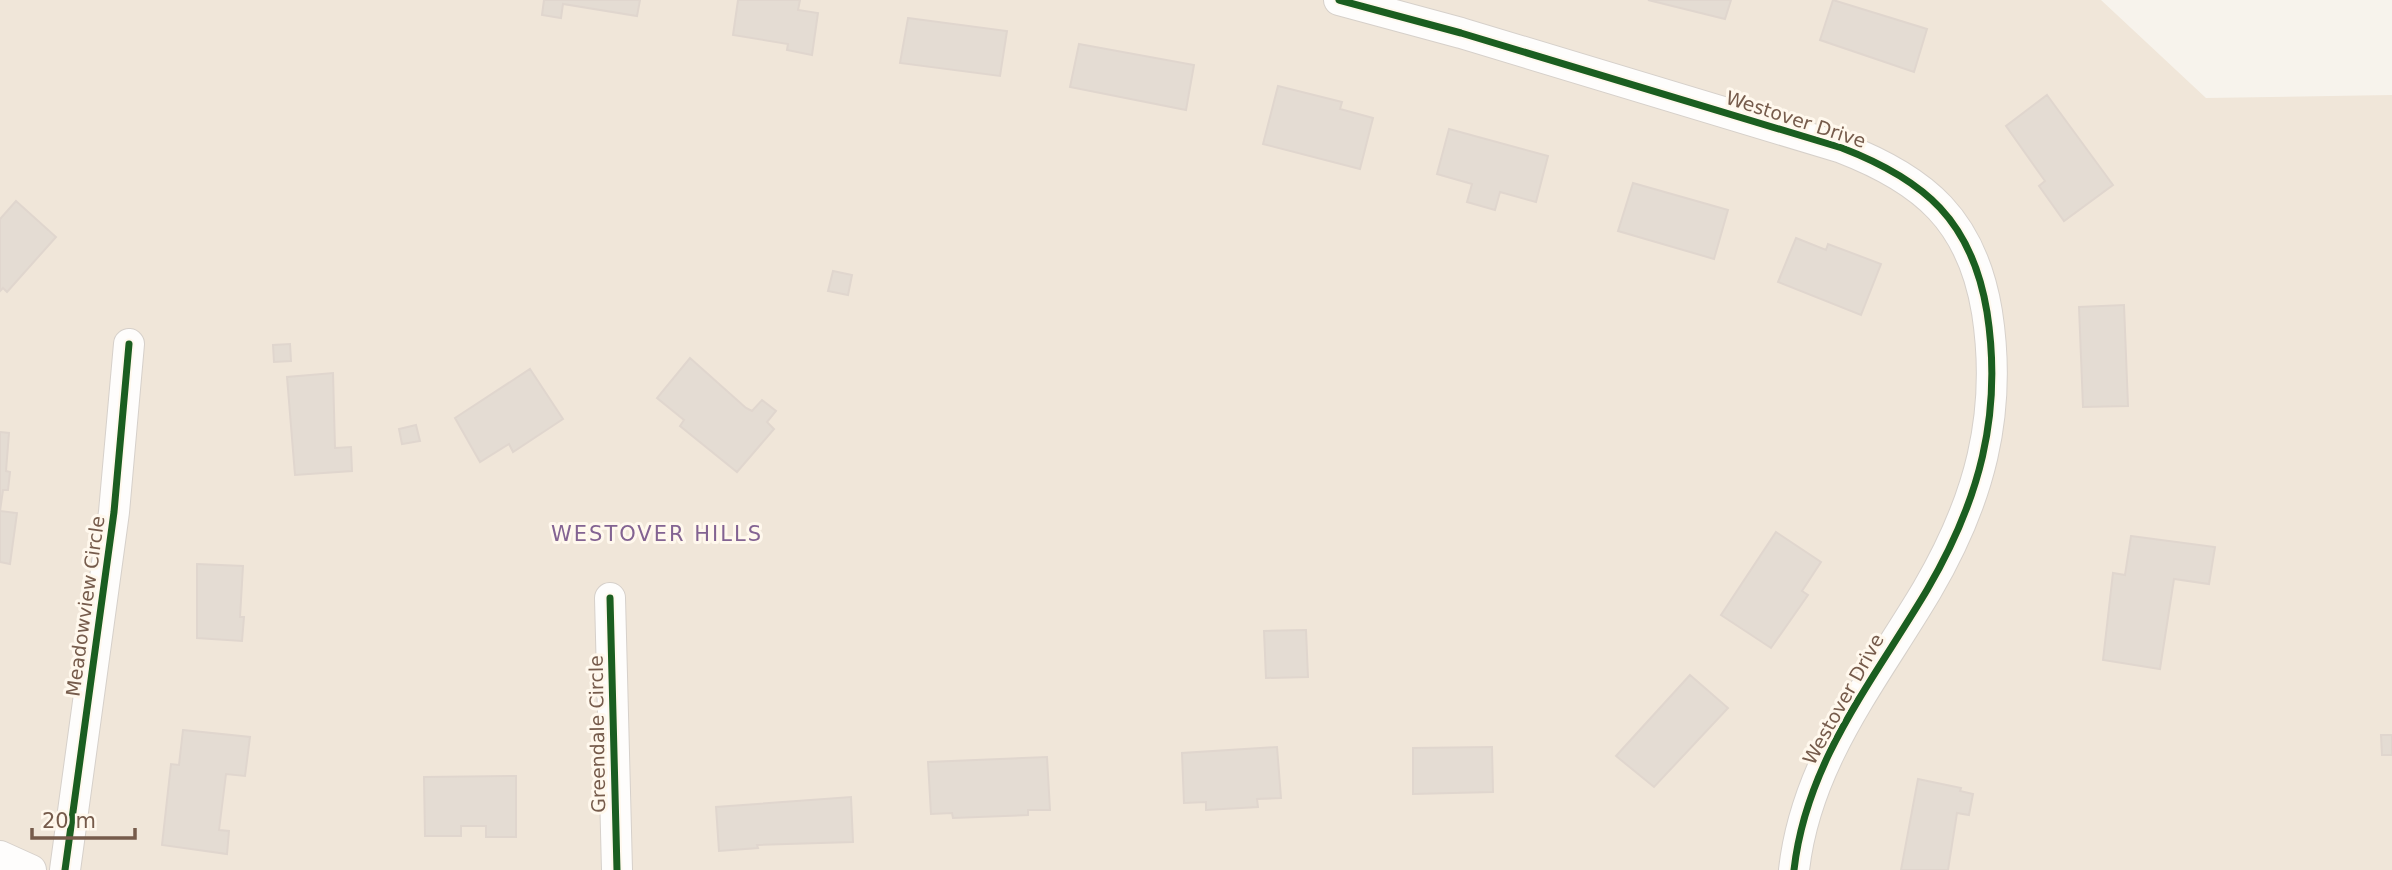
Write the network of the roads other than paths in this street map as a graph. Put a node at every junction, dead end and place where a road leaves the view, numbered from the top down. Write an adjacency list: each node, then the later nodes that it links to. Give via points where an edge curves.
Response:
1 (1339, 0): 8 (street, Westover Drive, via 1842,148 1900,173 1942,207 1959,232 1983,287 1992,344 1993,399 1983,463 1950,547 1829,749 1805,813)
2 (129, 344): 6 (street, Meadowview Circle, via 114,512)
3 (610, 598): 7 (street, Greendale Circle)
4 (0, 856): 5 (street)
5 (30, 870)
6 (65, 870)
7 (617, 870)
8 (1794, 870)

